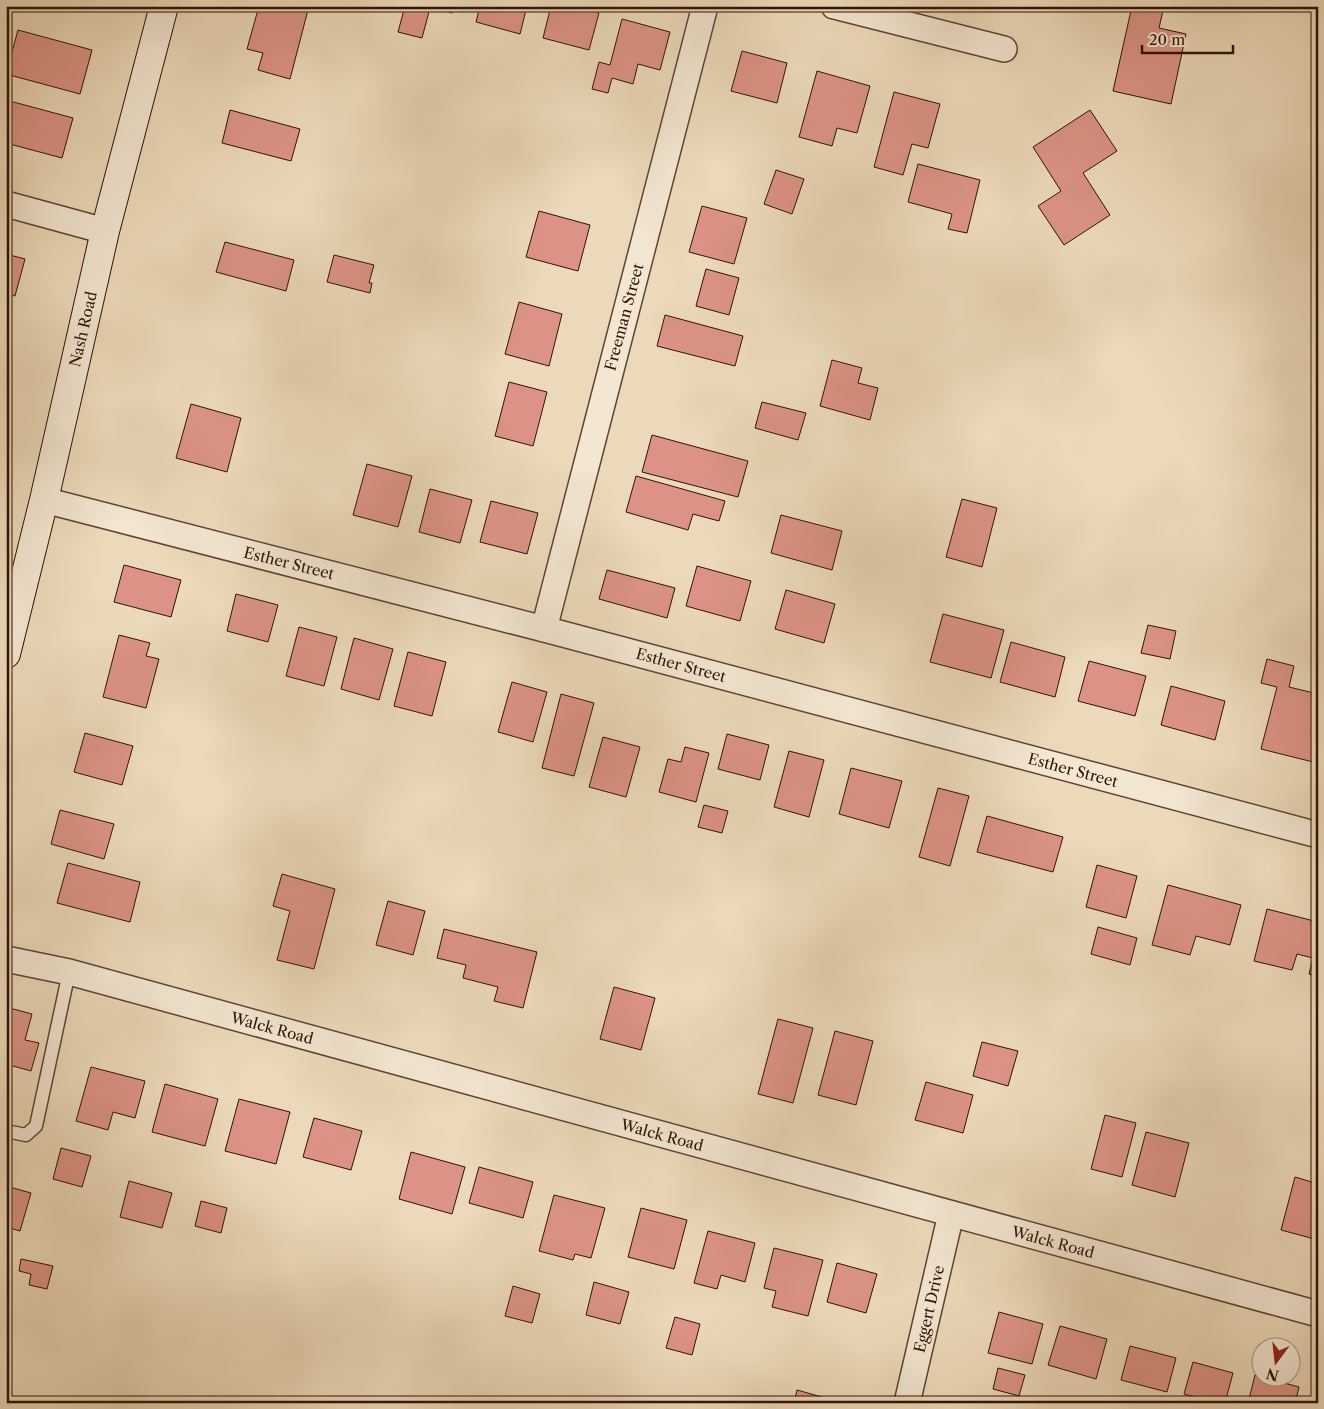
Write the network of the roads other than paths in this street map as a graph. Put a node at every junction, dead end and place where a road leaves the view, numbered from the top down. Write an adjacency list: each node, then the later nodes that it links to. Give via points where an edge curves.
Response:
1 (164, 6): 6 (main road, Nash Road)
2 (705, 6): 9 (street, Freeman Street)
3 (834, 6): 4 (street)
4 (1004, 49)
5 (6, 204): 6 (street)
6 (105, 231): 7 (main road, Nash Road)
7 (44, 500): 8 (main road, Nash Road); 9 (street, Esther Street)
8 (14, 583): 10 (main road, Nash Road)
9 (544, 629): 11 (street, Esther Street)
10 (6, 654)
11 (1318, 835)
12 (6, 959): 13 (street, Walck Road)
13 (69, 972): 14 (lane, via 36,1126 26,1135); 15 (street, Walck Road)
14 (6, 1131)
15 (951, 1214): 16 (street, Walck Road); 17 (street, Eggert Drive)
16 (1318, 1314)
17 (907, 1403)

